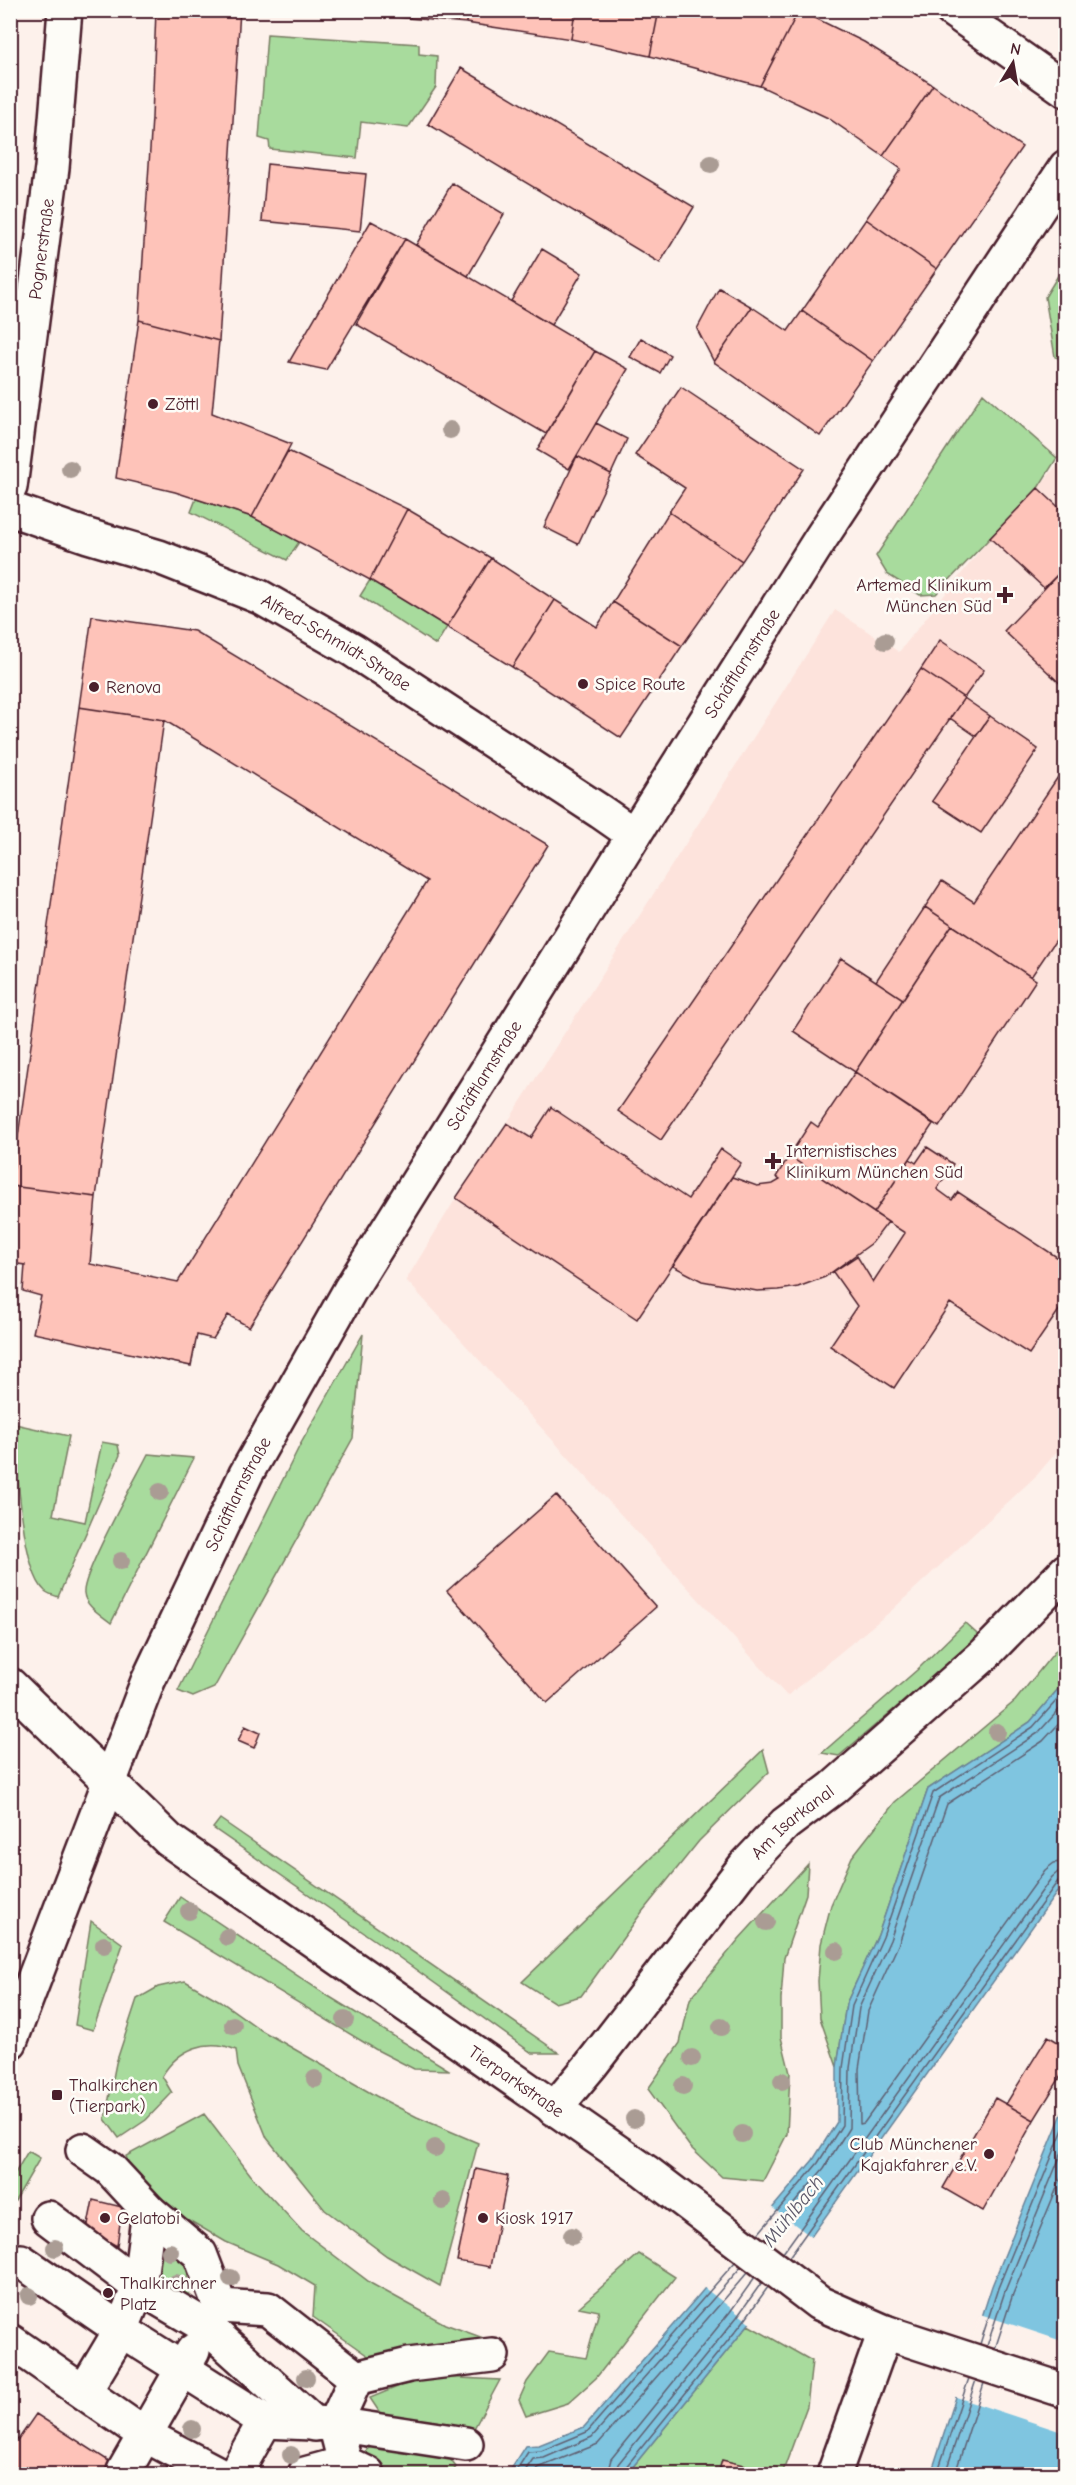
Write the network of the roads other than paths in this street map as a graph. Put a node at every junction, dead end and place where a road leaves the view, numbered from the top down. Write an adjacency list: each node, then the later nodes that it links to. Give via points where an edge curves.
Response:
1 (65, 10): 5 (street, Pognerstraße, via 52,168)
2 (952, 10): 3 (street)
3 (1065, 90)
4 (1065, 167): 7 (street, Schäftlarnstraße, via 820,538)
5 (10, 486)
6 (10, 509): 7 (street, Alfred-Schmidt-Straße, via 159,557 228,583 292,614)
7 (633, 835): 10 (street, Schäftlarnstraße, via 350,1290 246,1473 148,1681)
8 (1065, 1571): 12 (street, Am Isarkanal, via 984,1655 777,1833 745,1866)
9 (10, 1685): 10 (street)
10 (110, 1783): 11 (street, Schäftlarnstraße); 12 (street, Tierparkstraße, via 170,1840)
11 (10, 2042)
12 (554, 2109): 20 (street, Tierparkstraße, via 645,2171 819,2303)
13 (101, 2152): 14 (street, via 110,2169)
14 (149, 2211): 17 (street); 18 (street, via 200,2254)
15 (48, 2218): 17 (street)
16 (21, 2261): 19 (street)
17 (139, 2287): 18 (street); 19 (street)
18 (213, 2316): 23 (street); 24 (street, via 268,2309); 28 (street)
19 (121, 2330): 23 (street); 26 (street)
20 (885, 2332): 25 (street, Tierparkstraße); 36 (street)
21 (10, 2341): 26 (street)
22 (492, 2355): 24 (street, via 409,2365)
23 (183, 2370): 27 (street); 29 (street)
24 (356, 2378): 28 (street)
25 (1065, 2391)
26 (84, 2392): 29 (street)
27 (265, 2421): 28 (street); 34 (street)
28 (325, 2424): 30 (street); 31 (street)
29 (145, 2434): 32 (street); 33 (street)
30 (466, 2444)
31 (356, 2469): 35 (street)
32 (124, 2471)
33 (219, 2475)
34 (235, 2475)
35 (305, 2475)
36 (834, 2475)

